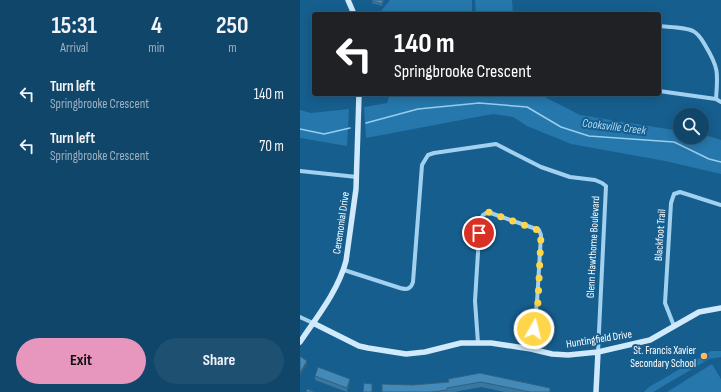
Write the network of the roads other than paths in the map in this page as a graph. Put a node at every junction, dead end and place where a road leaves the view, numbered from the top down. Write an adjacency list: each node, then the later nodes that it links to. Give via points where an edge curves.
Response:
1 (348, 0): 2 (street)
2 (353, 12)
3 (661, 26): 6 (street, via 691,30 699,36 716,68)
4 (661, 91): 6 (street)
5 (359, 96): 9 (street, Ceremonial Drive)
6 (716, 99): 7 (street)
7 (721, 102)
8 (300, 171): 9 (street)
9 (357, 177): 11 (street, Ceremonial Drive)
10 (721, 205): 15 (street, Blackfoot Trail, via 680,192 673,196 665,303)
11 (344, 270): 14 (street, Ceremonial Drive); 19 (street, Glenn Hawthorne Boulevard, via 400,288 412,287 422,165 425,159 434,153 496,144 541,167 570,177 595,180 606,186)
12 (721, 308): 15 (street, Huntingfield Drive, via 699,312)
13 (300, 317): 14 (street)
14 (313, 323): 16 (street, Ceremonial Drive); 17 (street, Huntingfield Drive, via 359,346 406,354)
15 (674, 326): 19 (street, Huntingfield Drive, via 650,340)
16 (300, 342)
17 (478, 342): 18 (street, Huntingfield Drive); 18 (street, via 475,301 480,220 488,212 538,230 541,235 538,302)
18 (531, 349): 19 (street, Huntingfield Drive, via 568,355)
19 (598, 352): 20 (street, Glenn Hawthorne Boulevard)
20 (596, 392)

